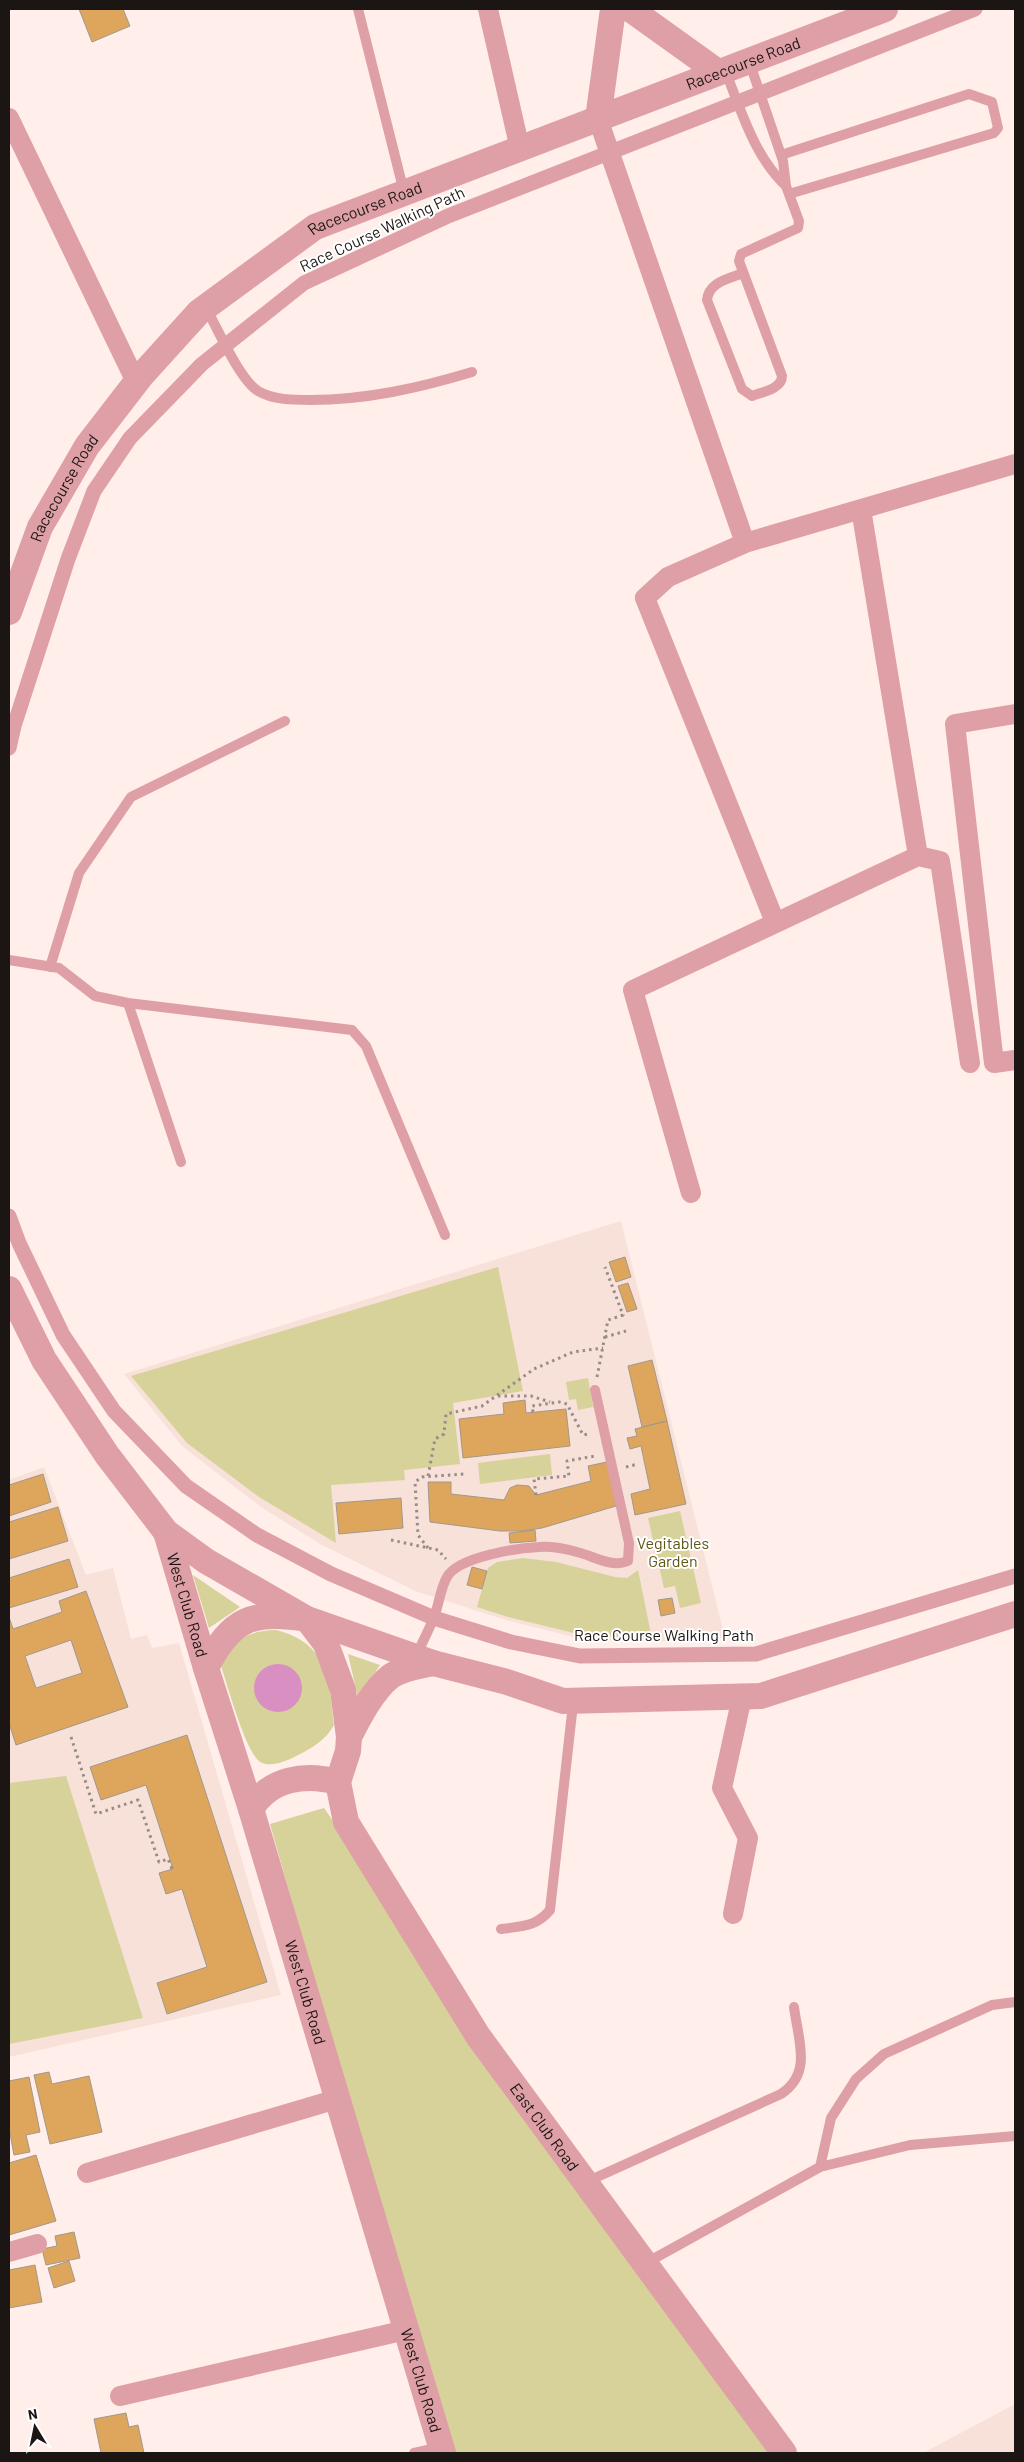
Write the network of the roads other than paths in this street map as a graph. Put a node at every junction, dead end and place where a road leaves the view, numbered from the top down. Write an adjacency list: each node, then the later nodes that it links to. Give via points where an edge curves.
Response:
1 (358, 9): 17 (lane)
2 (488, 9): 13 (street)
3 (613, 9): 12 (street)
4 (630, 9): 8 (street)
5 (885, 9): 7 (street, Racecourse Road)
6 (975, 9): 9 (street, Race Course Walking Path)
7 (749, 60): 8 (street, Racecourse Road); 9 (lane)
8 (721, 71): 10 (lane); 12 (street, Racecourse Road)
9 (760, 94): 10 (street, Race Course Walking Path); 15 (lane)
10 (738, 103): 14 (street, Race Course Walking Path); 16 (lane, via 770,171)
11 (9, 118): 22 (street)
12 (598, 119): 13 (street, Racecourse Road); 14 (street)
13 (520, 149): 17 (street, Racecourse Road)
14 (610, 153): 20 (street, Race Course Walking Path, via 448,216 304,283); 25 (street)
15 (781, 154): 16 (lane); 16 (lane, via 969,94 992,102 998,128 994,133)
16 (788, 190): 18 (lane, via 798,228 741,254 739,260)
17 (404, 193): 19 (street, Racecourse Road, via 315,227)
18 (743, 273): 18 (lane, via 782,376 778,386 752,396 742,389 708,300 708,292 713,286)
19 (206, 307): 20 (lane); 22 (street, Racecourse Road)
20 (226, 345): 21 (lane, via 245,380 259,392 288,400 346,400 419,388); 30 (street, Race Course Walking Path, via 202,364 130,438 94,491 68,559)
21 (472, 372)
22 (136, 382): 26 (street, Racecourse Road, via 87,446)
23 (1015, 464): 24 (street)
24 (861, 509): 25 (street); 31 (street)
25 (745, 543): 32 (street, via 668,577 646,598)
26 (18, 564): 27 (street, Racecourse Road)
27 (9, 612)
28 (1015, 714): 36 (street, via 955,724 994,1063)
29 (285, 721): 34 (lane, via 130,797 80,873)
30 (9, 748)
31 (918, 856): 32 (street); 37 (street, via 940,861)
32 (775, 922): 39 (street, via 633,990)
33 (9, 960): 34 (lane)
34 (50, 967): 35 (lane, via 59,968 95,996)
35 (128, 1003): 38 (lane); 41 (lane, via 352,1030 366,1046)
36 (1015, 1060)
37 (970, 1063)
38 (181, 1162)
39 (691, 1193)
40 (9, 1216): 47 (street, Race Course Walking Path, via 63,1335 114,1411 186,1486 257,1535 331,1574)
41 (446, 1235)
42 (9, 1289): 44 (street, via 44,1360 106,1455)
43 (595, 1390): 47 (lane, via 629,1543 628,1561 610,1563 577,1552 541,1546 503,1551 476,1559 447,1577)
44 (166, 1532): 48 (street, via 206,1561); 50 (street, West Club Road)
45 (1015, 1576): 47 (street, Race Course Walking Path, via 756,1654 580,1656 511,1642)
46 (1015, 1614): 51 (street, via 761,1696)
47 (434, 1618): 49 (lane)
48 (307, 1619): 49 (street); 50 (street, via 262,1616 242,1622 229,1630); 53 (street, via 326,1644 336,1666 343,1690)
49 (424, 1660): 52 (street, via 508,1682 563,1701); 53 (street, via 391,1676 365,1707)
50 (206, 1668): 55 (street, West Club Road)
51 (742, 1697): 52 (street); 56 (street, via 722,1788 748,1838)
52 (576, 1701): 57 (lane, via 550,1910 542,1920 527,1926)
53 (349, 1737): 54 (street)
54 (338, 1782): 55 (street, via 306,1777 287,1780 258,1797); 64 (street, East Club Road, via 346,1822 478,2036)
55 (251, 1809): 60 (street, West Club Road)
56 (733, 1914)
57 (501, 1929)
58 (1015, 2002): 62 (lane, via 992,2005 884,2054 856,2079 831,2118)
59 (794, 2007): 64 (lane, via 802,2068 793,2086)
60 (337, 2098): 63 (street); 68 (street, West Club Road)
61 (1015, 2136): 62 (lane, via 910,2145)
62 (820, 2167): 67 (lane)
63 (87, 2173)
64 (585, 2182): 67 (street, East Club Road)
65 (37, 2244): 66 (street)
66 (9, 2252)
67 (645, 2264): 72 (street, East Club Road)
68 (406, 2330): 69 (street); 70 (street, West Club Road)
69 (120, 2396)
70 (443, 2450): 71 (lane)
71 (414, 2453)
72 (784, 2453)

